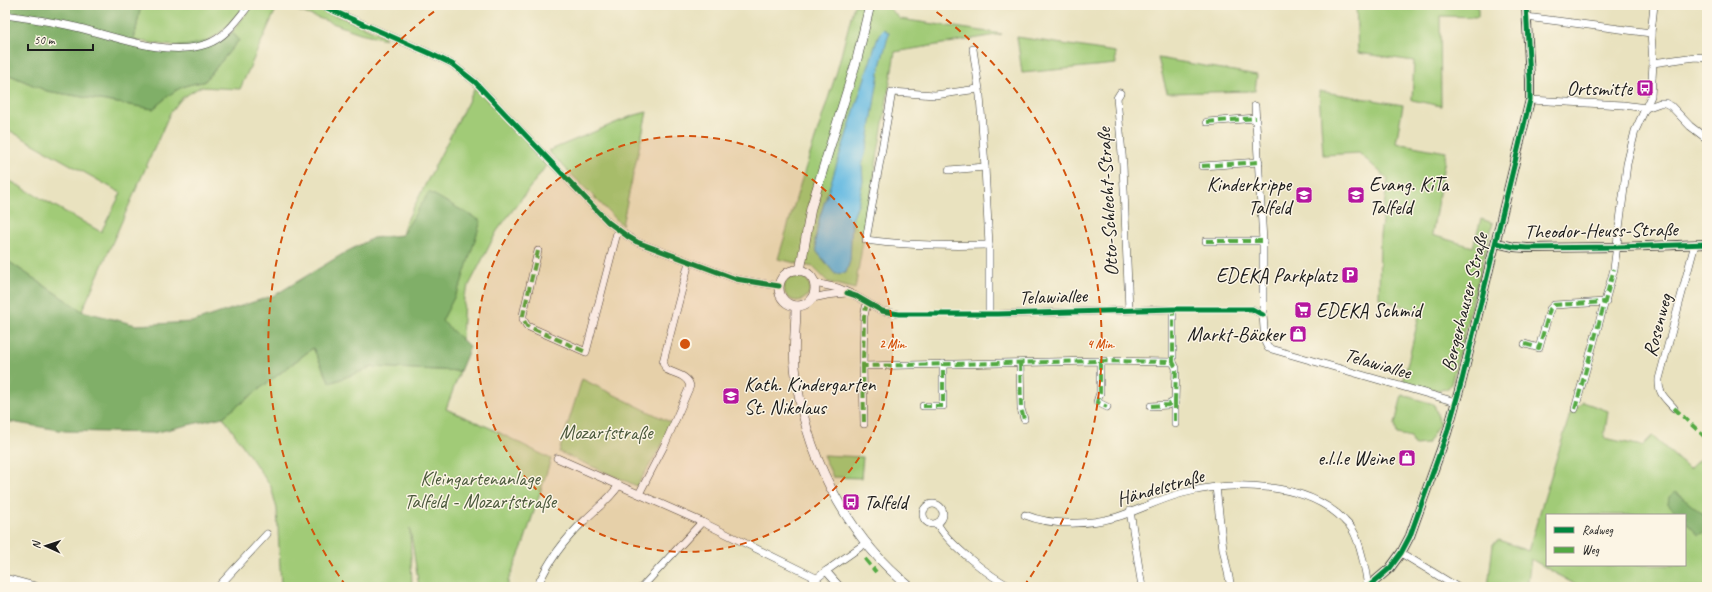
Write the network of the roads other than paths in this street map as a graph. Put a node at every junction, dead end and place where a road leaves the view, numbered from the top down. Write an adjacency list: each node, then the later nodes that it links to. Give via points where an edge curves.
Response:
1 (249, 5): 6 (street, via 219,38 209,44 184,49 158,46 70,25)
2 (320, 5): 24 (street, via 452,64 474,82 608,222)
3 (870, 5): 34 (main road, via 861,44 811,208)
4 (1526, 5): 7 (street, Bergerhauser Straße)
5 (1654, 5): 8 (street)
6 (5, 15)
7 (1526, 17): 8 (street); 14 (street, Bergerhauser Straße)
8 (1651, 33): 11 (street)
9 (973, 49): 12 (street)
10 (1707, 58): 11 (street)
11 (1653, 63): 16 (street, via 1651,96)
12 (978, 89): 22 (street); 30 (street, via 935,96 892,92 866,240 896,245)
13 (1120, 93): 43 (street, Otto-Schlecht-Straße, via 1117,98 1123,165)
14 (1530, 100): 16 (street); 27 (street, Bergerhauser Straße)
15 (1256, 106): 17 (street)
16 (1646, 108): 19 (street, via 1660,103 1671,106); 31 (street, via 1635,132 1627,164)
17 (1256, 118): 18 (street); 20 (street)
18 (1207, 122)
19 (1707, 139)
20 (1259, 162): 21 (street); 25 (street)
21 (1202, 166)
22 (985, 168): 23 (street); 30 (street)
23 (949, 170)
24 (618, 229): 32 (street, via 586,352 524,323 523,316); 33 (street, via 637,242)
25 (1263, 240): 26 (street); 45 (street)
26 (1206, 241)
27 (1496, 243): 31 (street, Theodor-Heuss-Straße, via 1514,247); 53 (street, Bergerhauser Straße)
28 (1695, 244): 29 (street, Theodor-Heuss-Straße); 31 (street, Theodor-Heuss-Straße); 57 (street, Rosenweg, via 1659,379 1661,394)
29 (1707, 244)
30 (989, 245): 44 (street)
31 (1618, 247): 39 (street)
32 (538, 251)
33 (689, 262): 36 (street, via 736,279); 65 (street, via 664,362 666,369 686,378 690,386)
34 (800, 270): 35 (main road, via 809,274); 36 (main road, via 788,273)
35 (815, 283): 37 (street, Telawiallee); 38 (main road)
36 (779, 286): 41 (main road, via 781,297)
37 (847, 293): 38 (street); 40 (street, Telawiallee)
38 (812, 298): 41 (main road, via 805,305)
39 (1606, 302): 46 (street, via 1554,305 1550,309 1539,348); 58 (street)
40 (867, 303): 44 (street, Telawiallee, via 899,314); 51 (street, via 864,316)
41 (796, 306): 71 (main road, via 795,367 809,434 842,508)
42 (1173, 309): 43 (street, Telawiallee); 45 (street, Telawiallee, via 1252,309); 48 (street)
43 (1129, 310): 44 (street, Telawiallee)
44 (989, 314)
45 (1263, 314): 53 (street, Telawiallee, via 1265,342 1268,348)
46 (1525, 344)
47 (1100, 362): 48 (street); 49 (street); 56 (street, via 1100,393 1097,402)
48 (1173, 362): 52 (street, via 1176,368)
49 (1020, 363): 50 (street); 59 (street, via 1021,409)
50 (943, 364): 51 (street); 54 (street, via 943,406)
51 (863, 366): 60 (street)
52 (1175, 401): 55 (street, via 1168,405); 61 (street)
53 (1456, 402): 72 (street, Bergerhauser Straße, via 1421,509)
54 (924, 406)
55 (1151, 406)
56 (1108, 407)
57 (1674, 408)
58 (1575, 409)
59 (1024, 419)
60 (864, 424)
61 (1175, 424)
62 (557, 458): 63 (street)
63 (619, 485): 65 (street); 78 (street, via 612,496 584,520 560,547)
64 (1216, 487): 66 (street, Händelstraße, via 1181,494); 85 (street, via 1223,549); 86 (street, Händelstraße, via 1266,487 1287,491 1312,498 1335,510 1352,529 1365,567)
65 (640, 494): 68 (street)
66 (1130, 511): 67 (street, Händelstraße, via 1116,517 1079,523 1044,521); 84 (street)
67 (1025, 515)
68 (702, 522): 74 (street); 79 (street)
69 (937, 523): 83 (street, via 964,553)
70 (267, 534): 77 (street)
71 (866, 543): 73 (street); 82 (main road, via 878,558)
72 (1402, 553): 86 (street, Bergerhauser Straße, via 1390,568); 87 (street)
73 (826, 570): 74 (street); 81 (street)
74 (816, 578): 80 (street)
75 (5, 579): 76 (main road)
76 (35, 587)
77 (218, 587)
78 (536, 587)
79 (642, 587)
80 (806, 587)
81 (840, 587)
82 (910, 587)
83 (1011, 587)
84 (1142, 587)
85 (1232, 587)
86 (1368, 587)
87 (1457, 587)

